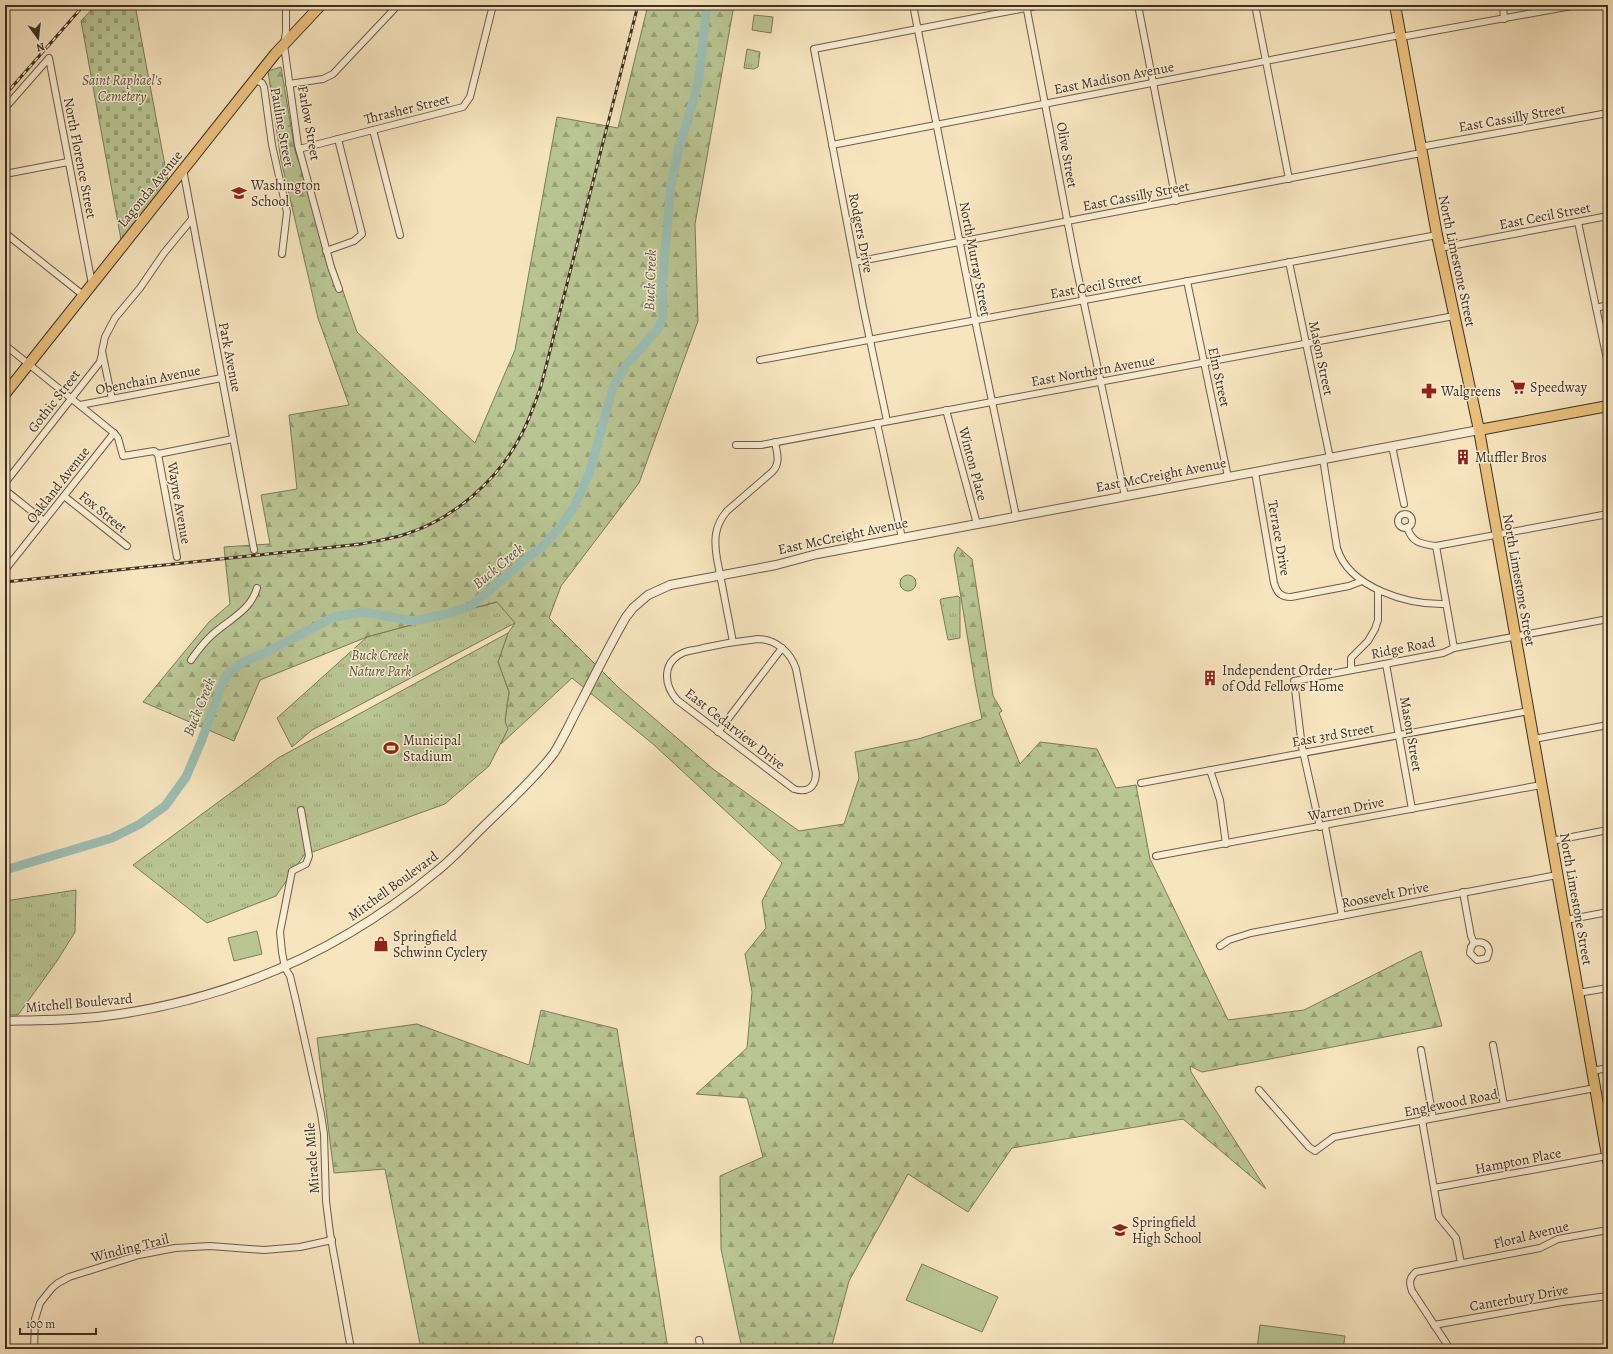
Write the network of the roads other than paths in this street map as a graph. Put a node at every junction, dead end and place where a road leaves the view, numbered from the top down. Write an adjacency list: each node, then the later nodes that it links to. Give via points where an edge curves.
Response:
1 (286, 5): 16 (street, Farlow Street)
2 (321, 5): 16 (main road, Lagonda Avenue)
3 (398, 5): 20 (street, via 333,74 323,79)
4 (493, 5): 25 (street, Thrasher Street, via 470,97 466,104 460,108)
5 (913, 5): 14 (street, North Murray Street)
6 (1041, 5): 12 (street)
7 (1138, 5): 19 (street)
8 (1256, 5): 17 (street)
9 (1395, 5): 15 (main road, North Limestone Street)
10 (1502, 5): 13 (street)
11 (1577, 5): 13 (street, East Madison Avenue)
12 (1026, 6): 14 (street); 21 (street, Olive Street)
13 (1504, 18): 15 (street, East Madison Avenue)
14 (918, 29): 24 (street, North Murray Street); 27 (street, Rodgers Drive, via 814,49)
15 (1400, 36): 17 (street, East Madison Avenue); 29 (main road, North Limestone Street)
16 (284, 45): 18 (main road, Lagonda Avenue); 20 (street, Farlow Street)
17 (1266, 62): 19 (street, East Madison Avenue); 33 (street)
18 (255, 80): 31 (main road, Lagonda Avenue); 45 (street, Pauline Street, via 264,87 272,145 287,212)
19 (1153, 83): 21 (street, East Madison Avenue); 34 (street)
20 (289, 84): 28 (street, Farlow Street)
21 (1046, 104): 24 (street, East Madison Avenue); 37 (street, Olive Street)
22 (5, 108): 30 (street, North Florence Street, via 49,58)
23 (1608, 112): 29 (street, East Cassilly Street)
24 (937, 124): 27 (street, East Madison Avenue); 42 (street, North Murray Street)
25 (373, 130): 26 (street, Thrasher Street); 40 (street)
26 (338, 139): 28 (street, Thrasher Street); 44 (street, via 362,234 354,241)
27 (832, 145): 46 (street, Rodgers Drive)
28 (299, 148): 44 (street, Farlow Street)
29 (1421, 150): 33 (street, East Cassilly Street); 41 (main road, North Limestone Street)
30 (68, 162): 32 (street); 49 (street, North Florence Street)
31 (183, 169): 36 (street, Park Avenue); 49 (main road, Lagonda Avenue)
32 (5, 174)
33 (1289, 179): 34 (street, East Cassilly Street)
34 (1176, 201): 37 (street, East Cassilly Street)
35 (1608, 216): 38 (street, East Cecil Street)
36 (192, 219): 60 (street, Gothic Street, via 115,318 105,337); 65 (street, Park Avenue)
37 (1067, 222): 42 (street, East Cassilly Street); 52 (street, Olive Street)
38 (1578, 222): 43 (street, East Cecil Street); 54 (street)
39 (6, 235): 51 (street)
40 (400, 235)
41 (1437, 235): 43 (main road, North Limestone Street); 47 (street, East Cecil Street)
42 (960, 242): 46 (street, East Cassilly Street); 56 (street, North Murray Street)
43 (1440, 248): 55 (main road, North Limestone Street)
44 (326, 251): 50 (street, Farlow Street)
45 (282, 254)
46 (855, 262): 57 (street, Rodgers Drive)
47 (1289, 262): 48 (street, East Cecil Street); 58 (street, Mason Street)
48 (1187, 281): 52 (street, East Cecil Street); 62 (street, Elm Street)
49 (92, 284): 51 (main road, Lagonda Avenue)
50 (339, 289)
51 (83, 295): 63 (main road, Lagonda Avenue)
52 (1083, 300): 56 (street, East Cecil Street); 66 (street, Olive Street)
53 (1608, 305): 54 (street)
54 (1596, 308): 64 (street)
55 (1454, 316): 58 (street, East Northern Avenue); 76 (main road, North Limestone Street)
56 (975, 320): 57 (street, East Cecil Street); 70 (street, North Murray Street)
57 (870, 340): 61 (street, East Cecil Street); 74 (street, Rodgers Drive)
58 (1306, 344): 62 (street, East Northern Avenue); 83 (street, Mason Street)
59 (5, 345): 63 (street)
60 (102, 351): 68 (street, Gothic Street, via 100,362); 69 (street, Gothic Street)
61 (760, 360)
62 (1204, 363): 66 (street, East Northern Avenue); 85 (street, Elm Street)
63 (29, 364): 67 (main road, Lagonda Avenue); 68 (street)
64 (1608, 364)
65 (222, 378): 69 (street, Obenchain Avenue); 78 (street, Park Avenue)
66 (1100, 382): 70 (street, East Northern Avenue); 89 (street, Olive Street)
67 (5, 394)
68 (72, 398): 71 (street); 86 (street, Gothic Street)
69 (112, 399): 71 (street, Obenchain Avenue)
70 (992, 402): 73 (street, East Northern Avenue); 92 (street, North Murray Street)
71 (80, 405): 77 (street)
72 (1608, 406): 76 (main road, East McCreight Avenue)
73 (946, 410): 74 (street, East Northern Avenue); 94 (street, Winton Place)
74 (887, 421): 75 (street, East Northern Avenue)
75 (877, 423): 79 (street, East Northern Avenue); 97 (street)
76 (1479, 430): 81 (street, East McCreight Avenue); 96 (main road, North Limestone Street)
77 (114, 433): 82 (street, via 123,456 154,451); 88 (street, Oakland Avenue)
78 (233, 439): 82 (street); 100 (street, Park Avenue)
79 (775, 442): 80 (street, East Northern Avenue, via 753,446); 103 (street, via 778,463 775,469 727,511 719,522 715,545)
80 (736, 445)
81 (1392, 446): 83 (street, East McCreight Avenue); 90 (street)
82 (158, 454): 101 (street, Wayne Avenue)
83 (1326, 459): 84 (street, East McCreight Avenue); 104 (street, Mason Street, via 1339,554 1347,567)
84 (1255, 472): 85 (street, East McCreight Avenue); 104 (street, Terrace Drive, via 1274,583 1278,592 1291,597 1349,586)
85 (1228, 477): 89 (street, East McCreight Avenue)
86 (5, 483)
87 (5, 490): 93 (street)
88 (64, 496): 93 (street, Oakland Avenue); 98 (street, Fox Street)
89 (1125, 496): 92 (street, East McCreight Avenue)
90 (1404, 504)
91 (1608, 514): 96 (street)
92 (1016, 516): 94 (street, East McCreight Avenue)
93 (44, 521): 102 (street, Oakland Avenue)
94 (977, 524): 97 (street, East McCreight Avenue)
95 (1407, 527): 99 (street, via 1414,540)
96 (1497, 535): 99 (street); 109 (main road, North Limestone Street)
97 (902, 538): 103 (street, East McCreight Avenue)
98 (127, 546)
99 (1436, 546): 107 (street)
100 (254, 550)
101 (177, 556)
102 (5, 570)
103 (720, 575): 110 (street); 139 (street, Mitchell Boulevard, via 670,585 640,601 626,616 555,751 536,774 449,862 413,891 338,940)
104 (1362, 581): 106 (street, Mason Street)
105 (256, 588): 113 (street, via 255,596 243,611 213,634)
106 (1378, 590): 107 (street, Mason Street, via 1410,600); 115 (street, via 1377,624 1372,636 1353,654)
107 (1445, 604): 112 (street)
108 (1608, 620): 109 (street, Ridge Road)
109 (1516, 637): 112 (street, Ridge Road); 116 (main road, North Limestone Street)
110 (732, 642): 111 (street, East Cedarview Drive, via 763,639); 118 (street, East Cedarview Drive, via 685,652 669,666 666,676 668,688 677,700)
111 (782, 648): 118 (street); 118 (street, East Cedarview Drive, via 796,669 816,774 814,784 803,791 794,789)
112 (1454, 648): 114 (street, Ridge Road, via 1443,653)
113 (191, 660)
114 (1386, 664): 115 (street, Ridge Road); 119 (street, Mason Street)
115 (1351, 670): 121 (street, Ridge Road, via 1294,681)
116 (1529, 711): 119 (street, East 3rd Street); 120 (main road, North Limestone Street)
117 (1608, 725): 120 (street)
118 (718, 732)
119 (1399, 736): 121 (street, East 3rd Street); 125 (street, Mason Street)
120 (1534, 739): 124 (main road, North Limestone Street)
121 (1304, 753): 122 (street, East 3rd Street); 127 (street)
122 (1210, 770): 123 (street, East 3rd Street); 130 (street, via 1220,800)
123 (1141, 783)
124 (1541, 785): 125 (street, Warren Drive); 129 (main road, North Limestone Street)
125 (1412, 809): 127 (street, Warren Drive)
126 (301, 810): 139 (street, via 310,856 306,864 292,871 280,932)
127 (1322, 826): 130 (street, Warren Drive); 135 (street)
128 (1608, 830): 129 (street)
129 (1551, 841): 132 (main road, North Limestone Street)
130 (1226, 844): 131 (street, Warren Drive)
131 (1156, 856)
132 (1557, 875): 133 (street, Roosevelt Drive); 136 (main road, North Limestone Street)
133 (1463, 892): 135 (street, Roosevelt Drive); 137 (street)
134 (1608, 912): 136 (street)
135 (1342, 916): 138 (street, Roosevelt Drive, via 1251,933 1229,940)
136 (1566, 920): 141 (main road, North Limestone Street)
137 (1474, 943)
138 (1220, 946)
139 (285, 968): 142 (street, Mitchell Boulevard, via 211,994 150,1009 101,1017); 156 (street, Miracle Mile, via 290,976 321,1114 326,1201)
140 (1608, 988): 141 (street)
141 (1578, 993): 146 (main road, North Limestone Street)
142 (5, 1022)
143 (1493, 1045): 149 (street)
144 (1421, 1050): 150 (street)
145 (1608, 1068): 146 (street)
146 (1592, 1071): 147 (main road, North Limestone Street)
147 (1595, 1088): 149 (street, Englewood Road); 152 (main road, North Limestone Street)
148 (1259, 1090): 151 (street, Englewood Road, via 1315,1151 1334,1137)
149 (1504, 1105): 150 (street, Englewood Road)
150 (1433, 1118): 151 (street, Englewood Road)
151 (1422, 1120): 154 (street)
152 (1606, 1137): 153 (main road, North Limestone Street)
153 (1608, 1159): 154 (street, Hampton Place)
154 (1434, 1188): 157 (street, via 1439,1217 1456,1238)
155 (1608, 1230): 157 (street, Floral Avenue, via 1558,1239 1540,1248)
156 (332, 1240): 161 (street, Winding Trail, via 300,1247 264,1250 210,1246 175,1248 139,1255 70,1277 52,1288 40,1303 35,1319); 162 (street, Miracle Mile)
157 (1461, 1263): 159 (street, Floral Avenue, via 1416,1272 1412,1276 1412,1291)
158 (1608, 1296): 159 (street, Canterbury Drive)
159 (1434, 1325): 164 (street)
160 (699, 1340): 163 (street)
161 (34, 1349)
162 (351, 1349)
163 (701, 1349)
164 (1450, 1349)

